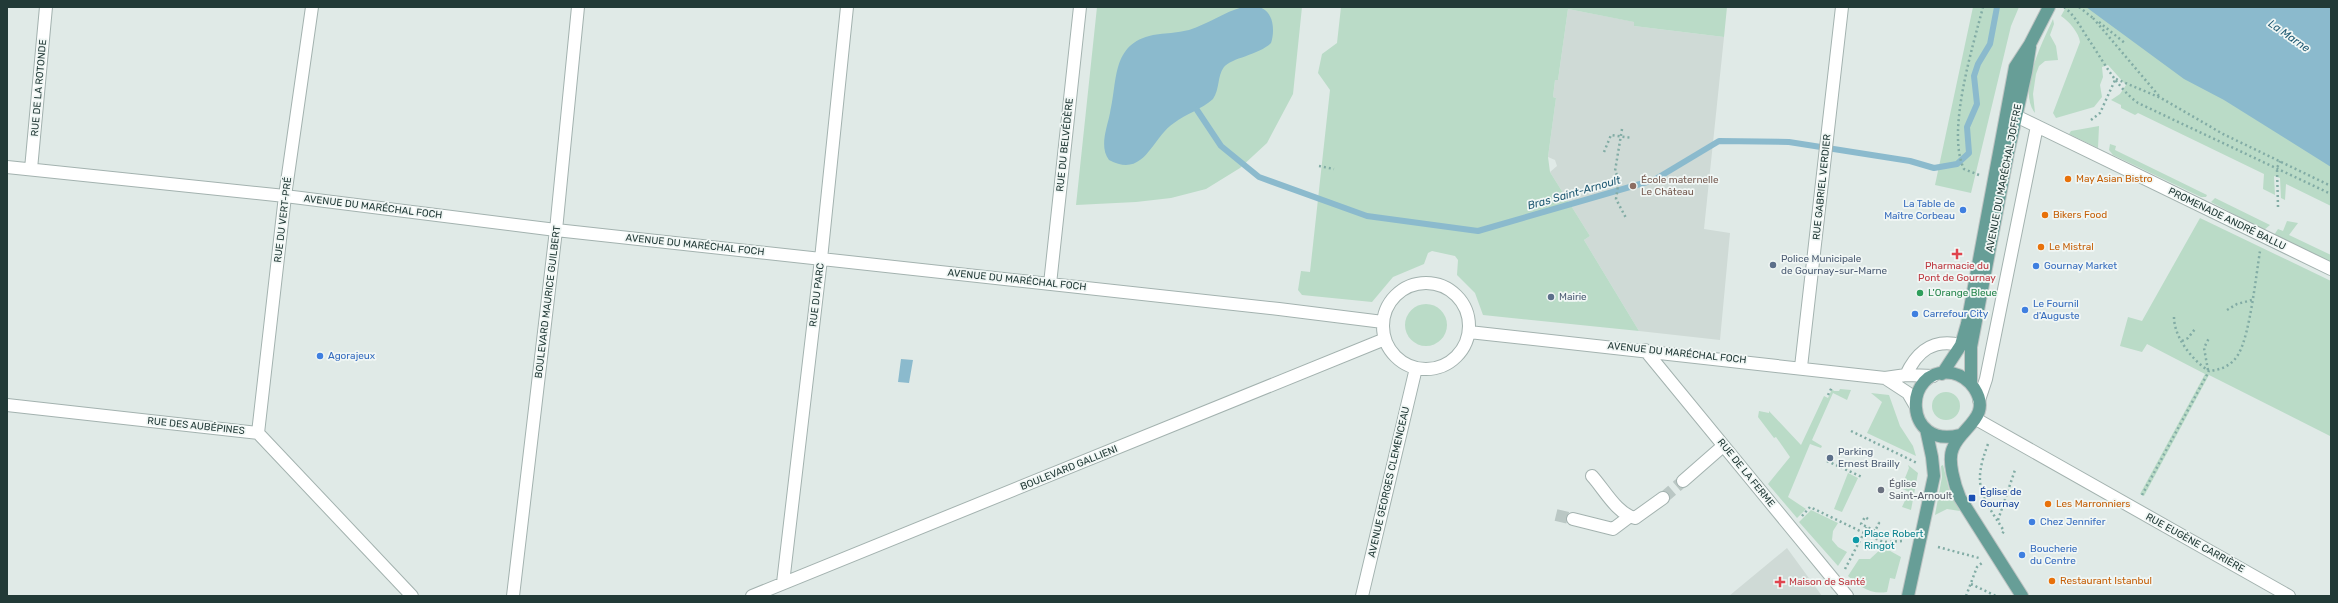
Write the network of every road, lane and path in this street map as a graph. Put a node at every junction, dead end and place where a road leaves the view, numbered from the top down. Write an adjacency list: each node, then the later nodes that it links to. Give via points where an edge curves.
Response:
1 (46, 7): 27 (street, RUE DE LA ROTONDE)
2 (312, 7): 32 (street, RUE DU VERT-PRÉ)
3 (578, 7): 35 (street, BOULEVARD MAURICE GUILBERT)
4 (846, 7): 37 (street, RUE DU PARC)
5 (1080, 7): 39 (street, RUE DU BELVÉDÈRE)
6 (1842, 7): 51 (street, RUE GABRIEL VERDIER)
7 (1983, 7): 29 (path, via 1964,84 1959,140 1964,169)
8 (2049, 7): 12 (main road, AVENUE DU MARÉCHAL JOFFRE)
9 (2079, 7): 11 (path)
10 (2066, 8): 14 (path)
11 (2093, 18): 13 (path); 15 (path)
12 (2030, 44): 16 (main road, AVENUE DU MARÉCHAL JOFFRE); 49 (main road, AVENUE DU MARÉCHAL JOFFRE, via 2015,67)
13 (2126, 44)
14 (2115, 79): 15 (path); 17 (path, via 2100,113); 26 (path, via 2129,97 2138,103)
15 (2161, 98): 23 (path, via 2223,134)
16 (2016, 116): 18 (street, PROMENADE ANDRÉ BALLU); 57 (main road, AVENUE DU MARÉCHAL JOFFRE, via 1973,340)
17 (2091, 120)
18 (2037, 126): 38 (street, PROMENADE ANDRÉ BALLU); 60 (street, via 1988,372)
19 (1622, 129): 20 (path)
20 (1621, 136): 21 (path); 22 (path, via 1611,135); 34 (path, via 1615,171 1619,179 1616,199)
21 (1632, 138)
22 (1604, 152)
23 (2280, 161): 26 (path); 30 (path)
24 (1319, 166): 28 (path)
25 (7, 167): 27 (street, AVENUE DU MARÉCHAL FOCH)
26 (2277, 168): 31 (path); 33 (path)
27 (31, 169): 32 (street, AVENUE DU MARÉCHAL FOCH)
28 (1334, 169)
29 (1979, 176)
30 (2331, 186)
31 (2331, 194)
32 (285, 196): 35 (street, AVENUE DU MARÉCHAL FOCH); 67 (street, RUE DU VERT-PRÉ)
33 (2278, 207)
34 (1626, 218)
35 (556, 230): 37 (street, AVENUE DU MARÉCHAL FOCH); 95 (street, BOULEVARD MAURICE GUILBERT)
36 (2261, 248): 40 (path)
37 (821, 259): 39 (street, AVENUE DU MARÉCHAL FOCH); 92 (street, RUE DU PARC)
38 (2331, 269)
39 (1050, 284): 43 (street, AVENUE DU MARÉCHAL FOCH)
40 (2252, 300): 41 (path, via 2237,304); 53 (path, via 2239,353 2226,366)
41 (2228, 310)
42 (2174, 317): 48 (path)
43 (1383, 322): 45 (street, via 1387,307 1400,291 1414,284 1430,283 1445,287 1458,296 1467,310); 47 (street)
44 (2195, 329): 48 (path)
45 (1469, 332): 50 (street, AVENUE DU MARÉCHAL FOCH); 52 (street, via 1463,348 1451,362 1434,368)
46 (2209, 338): 53 (path, via 2204,348)
47 (1385, 339): 52 (street, via 1399,360); 92 (street, BOULEVARD GALLIENI)
48 (2182, 341): 53 (path, via 2197,362)
49 (1961, 345): 54 (street, via 1948,342 1928,348 1911,363); 55 (main road, AVENUE DU MARÉCHAL JOFFRE)
50 (1645, 350): 51 (street, AVENUE DU MARÉCHAL FOCH); 69 (street, RUE DE LA FERME)
51 (1802, 367): 56 (street, AVENUE DU MARÉCHAL FOCH)
52 (1416, 368): 97 (street, AVENUE GEORGES CLEMENCEAU)
53 (2209, 371): 76 (path)
54 (1906, 375): 55 (street, AVENUE DU MARÉCHAL FOCH); 56 (street, AVENUE DU MARÉCHAL FOCH)
55 (1938, 375): 57 (main road, via 1952,373); 62 (main road, AVENUE DU MARÉCHAL JOFFRE, via 1920,388)
56 (1885, 378): 62 (street, AVENUE DU MARÉCHAL FOCH, via 1908,393)
57 (1971, 383): 60 (main road, AVENUE DU MARÉCHAL JOFFRE)
58 (1833, 384): 59 (path)
59 (1828, 395)
60 (1979, 400): 63 (main road)
61 (7, 405): 67 (street, RUE DES AUBÉPINES)
62 (1915, 405): 65 (main road, via 1916,414)
63 (1976, 419): 64 (street, RUE EUGÈNE CARRIÈRE); 68 (main road)
64 (1992, 428): 82 (path, via 1978,482 1983,498); 103 (street, RUE EUGÈNE CARRIÈRE)
65 (1926, 429): 68 (main road, via 1942,437); 99 (main road, via 1934,476)
66 (1851, 431): 71 (path)
67 (258, 433): 94 (street, RUE DES AUBÉPINES)
68 (1960, 435): 102 (main road, via 1952,449 1956,488)
69 (1723, 446): 75 (street); 98 (street, RUE DE LA FERME)
70 (1827, 461): 74 (path)
71 (1922, 465)
72 (2015, 470): 82 (path)
73 (1592, 476): 79 (street)
74 (1862, 477)
75 (1683, 481)
76 (2141, 497)
77 (1663, 498): 79 (street, via 1640,516)
78 (1810, 507): 85 (path)
79 (1629, 517): 80 (street, via 1613,529)
80 (1573, 519)
81 (1868, 519): 84 (path, via 1865,517 1861,524)
82 (1998, 520): 87 (path, via 2004,531)
83 (1876, 522): 84 (path, via 1879,523 1875,531)
84 (1867, 527): 85 (path)
85 (1865, 533): 86 (path, via 1883,542); 91 (path, via 1853,557)
86 (1909, 540)
87 (1997, 541)
88 (1938, 547): 90 (path, via 1981,558)
89 (1990, 558): 90 (path)
90 (1984, 562): 93 (path, via 1977,567)
91 (1841, 573)
92 (783, 583): 96 (street, BOULEVARD GALLIENI)
93 (1971, 584): 100 (path); 101 (path)
94 (412, 596)
95 (513, 596)
96 (752, 596)
97 (1362, 596)
98 (1847, 596)
99 (1908, 596)
100 (1966, 596)
101 (1996, 596)
102 (2022, 596)
103 (2289, 596)

